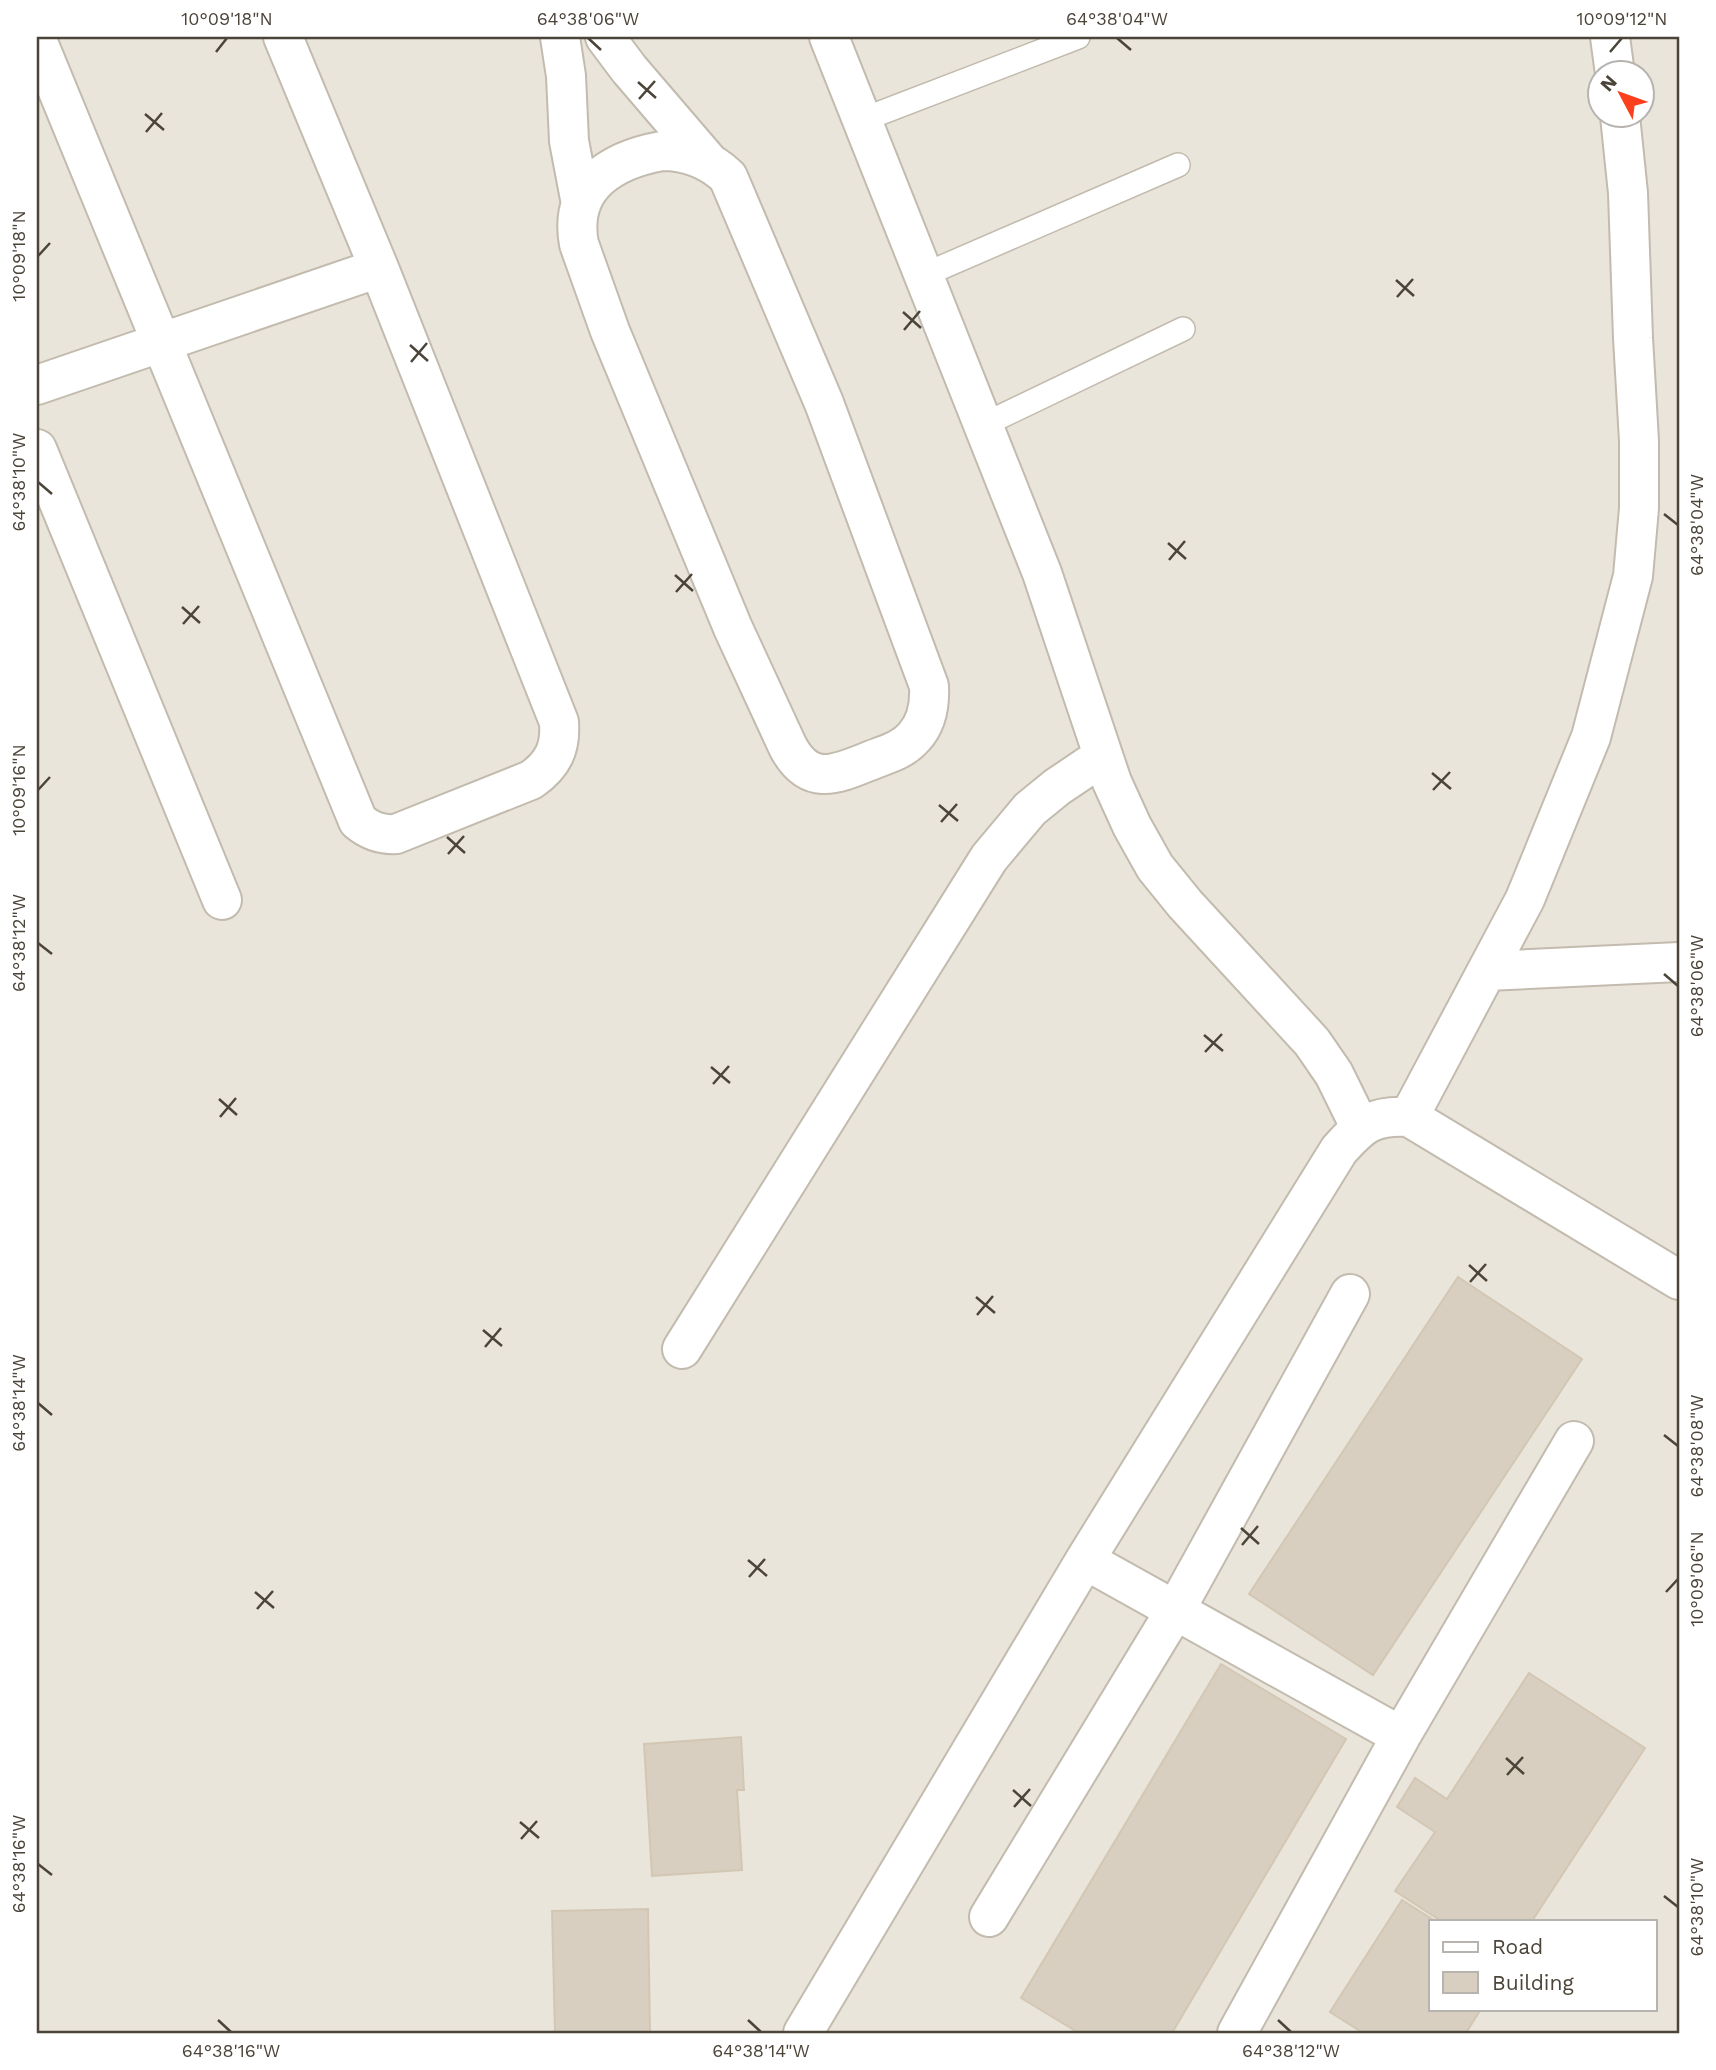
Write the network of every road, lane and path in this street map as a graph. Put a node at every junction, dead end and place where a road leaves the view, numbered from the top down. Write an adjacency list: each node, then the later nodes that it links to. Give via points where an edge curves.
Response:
1 (283, 37): 14 (street)
2 (560, 37): 13 (street)
3 (605, 37): 11 (street)
4 (829, 37): 9 (street)
5 (1078, 37): 9 (lane)
6 (1610, 37): 8 (street)
7 (37, 40): 17 (street)
8 (1613, 60)
9 (862, 120): 15 (street)
10 (1621, 130): 24 (street, via 1639,441 1633,576 1591,737 1525,899)
11 (706, 160): 13 (street, via 678,151 627,159 598,178); 13 (street, via 728,177 813,378 929,686 928,711 915,737 902,748 836,775 808,770 793,757 733,628 610,331 579,244)
12 (1178, 165): 15 (lane)
13 (580, 204)
14 (379, 268): 17 (street); 17 (street, via 559,722 553,759 544,772 396,834 373,831 358,821)
15 (924, 275): 19 (street)
16 (1183, 329): 19 (lane)
17 (160, 343): 18 (street)
18 (37, 385)
19 (984, 425): 21 (street, via 1042,573)
20 (37, 449): 22 (street)
21 (1103, 756): 26 (street, via 1132,826 1156,867 1312,1042); 29 (street, via 1030,809 989,858)
22 (222, 900)
23 (1679, 962): 24 (street)
24 (1487, 971): 25 (street)
25 (1409, 1117): 26 (street, via 1391,1116); 27 (street)
26 (1360, 1127): 31 (street, via 1339,1150)
27 (1679, 1280)
28 (1350, 1294): 32 (street)
29 (682, 1349)
30 (1574, 1441): 33 (street)
31 (1085, 1560): 32 (street); 35 (street)
32 (1176, 1609): 33 (street); 34 (street)
33 (1401, 1737): 36 (street)
34 (989, 1917)
35 (803, 2033)
36 (1237, 2033)

